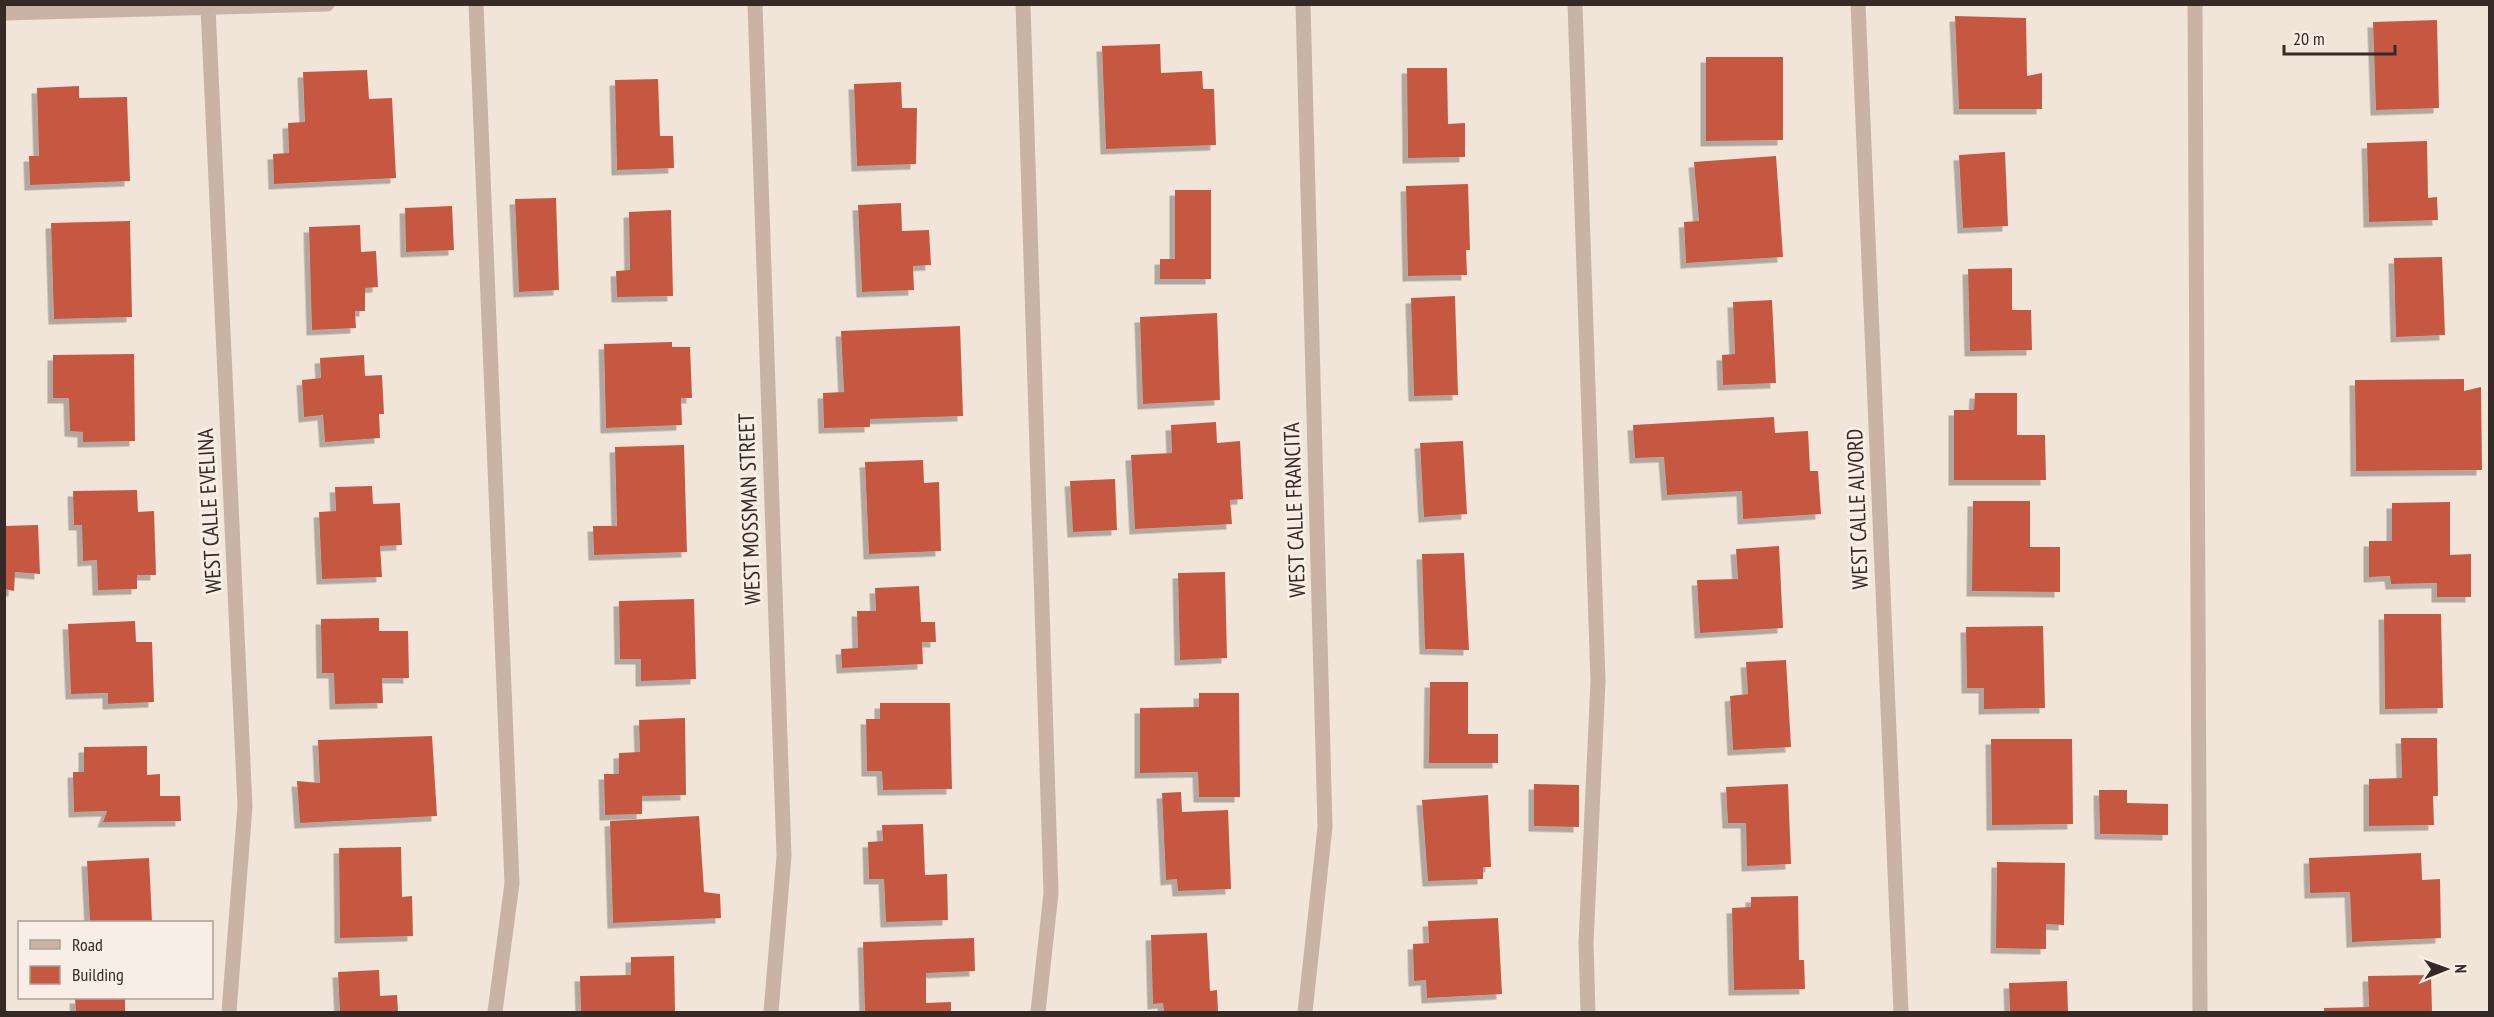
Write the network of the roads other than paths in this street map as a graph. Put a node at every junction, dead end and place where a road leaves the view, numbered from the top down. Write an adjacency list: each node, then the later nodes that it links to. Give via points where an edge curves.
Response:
1 (327, 4): 9 (street)
2 (476, 4): 12 (street, via 512,883)
3 (755, 4): 13 (street, WEST MOSSMAN STREET, via 784,856)
4 (1023, 4): 14 (street, via 1051,893)
5 (1303, 4): 15 (street, WEST CALLE FRANCITA, via 1325,827)
6 (1575, 4): 16 (street, via 1598,681 1586,943)
7 (1858, 4): 17 (street, WEST CALLE ALVORD)
8 (2195, 4): 18 (street)
9 (208, 8): 10 (street); 11 (street, WEST CALLE EVELINA, via 245,806)
10 (4, 13)
11 (229, 1012)
12 (495, 1012)
13 (771, 1012)
14 (1038, 1012)
15 (1305, 1012)
16 (1588, 1012)
17 (1901, 1012)
18 (2200, 1012)

